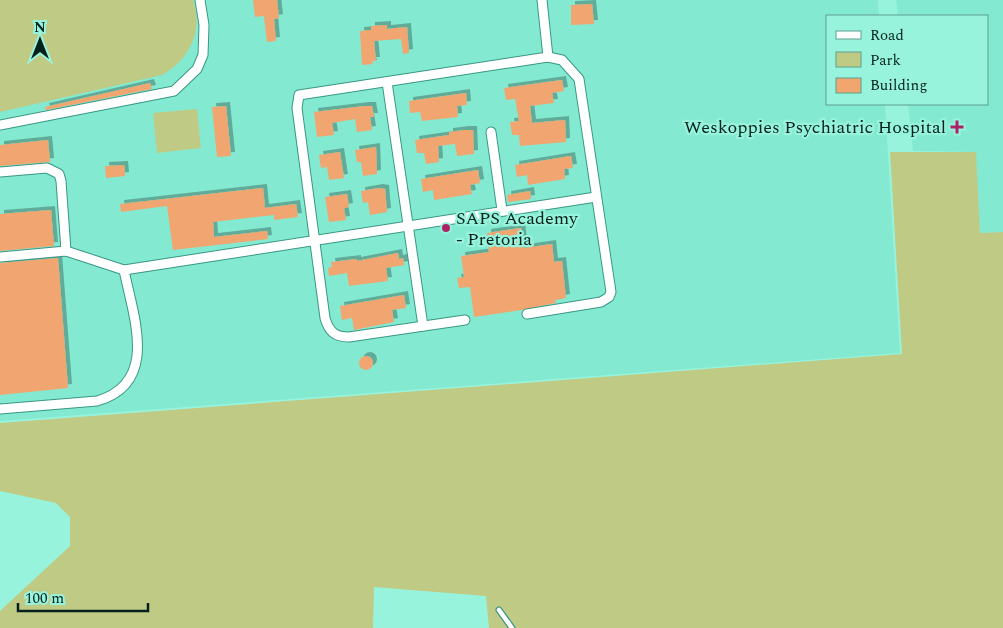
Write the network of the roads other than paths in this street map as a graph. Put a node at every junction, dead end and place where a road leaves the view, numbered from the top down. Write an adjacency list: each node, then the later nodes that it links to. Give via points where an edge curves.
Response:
1 (200, 0): 5 (street, via 204,25 203,55 197,68 174,92)
2 (542, 0): 3 (street)
3 (548, 57): 4 (street); 8 (street, via 562,60 578,76)
4 (387, 82): 10 (street); 11 (street, via 298,97)
5 (0, 125)
6 (491, 132): 9 (street)
7 (0, 172): 12 (street, via 47,168 58,174)
8 (596, 197): 9 (street); 15 (street, via 611,292 609,296 601,302)
9 (502, 210): 10 (street)
10 (408, 225): 11 (street); 17 (street)
11 (316, 240): 14 (street); 17 (street, via 325,318 332,333 349,337)
12 (66, 251): 13 (street); 14 (street)
13 (0, 256)
14 (124, 270): 18 (street, via 138,347 137,366 124,387 97,401)
15 (527, 314)
16 (465, 320): 17 (street)
17 (423, 326)
18 (0, 409)
19 (499, 610): 20 (lane)
20 (512, 628)

